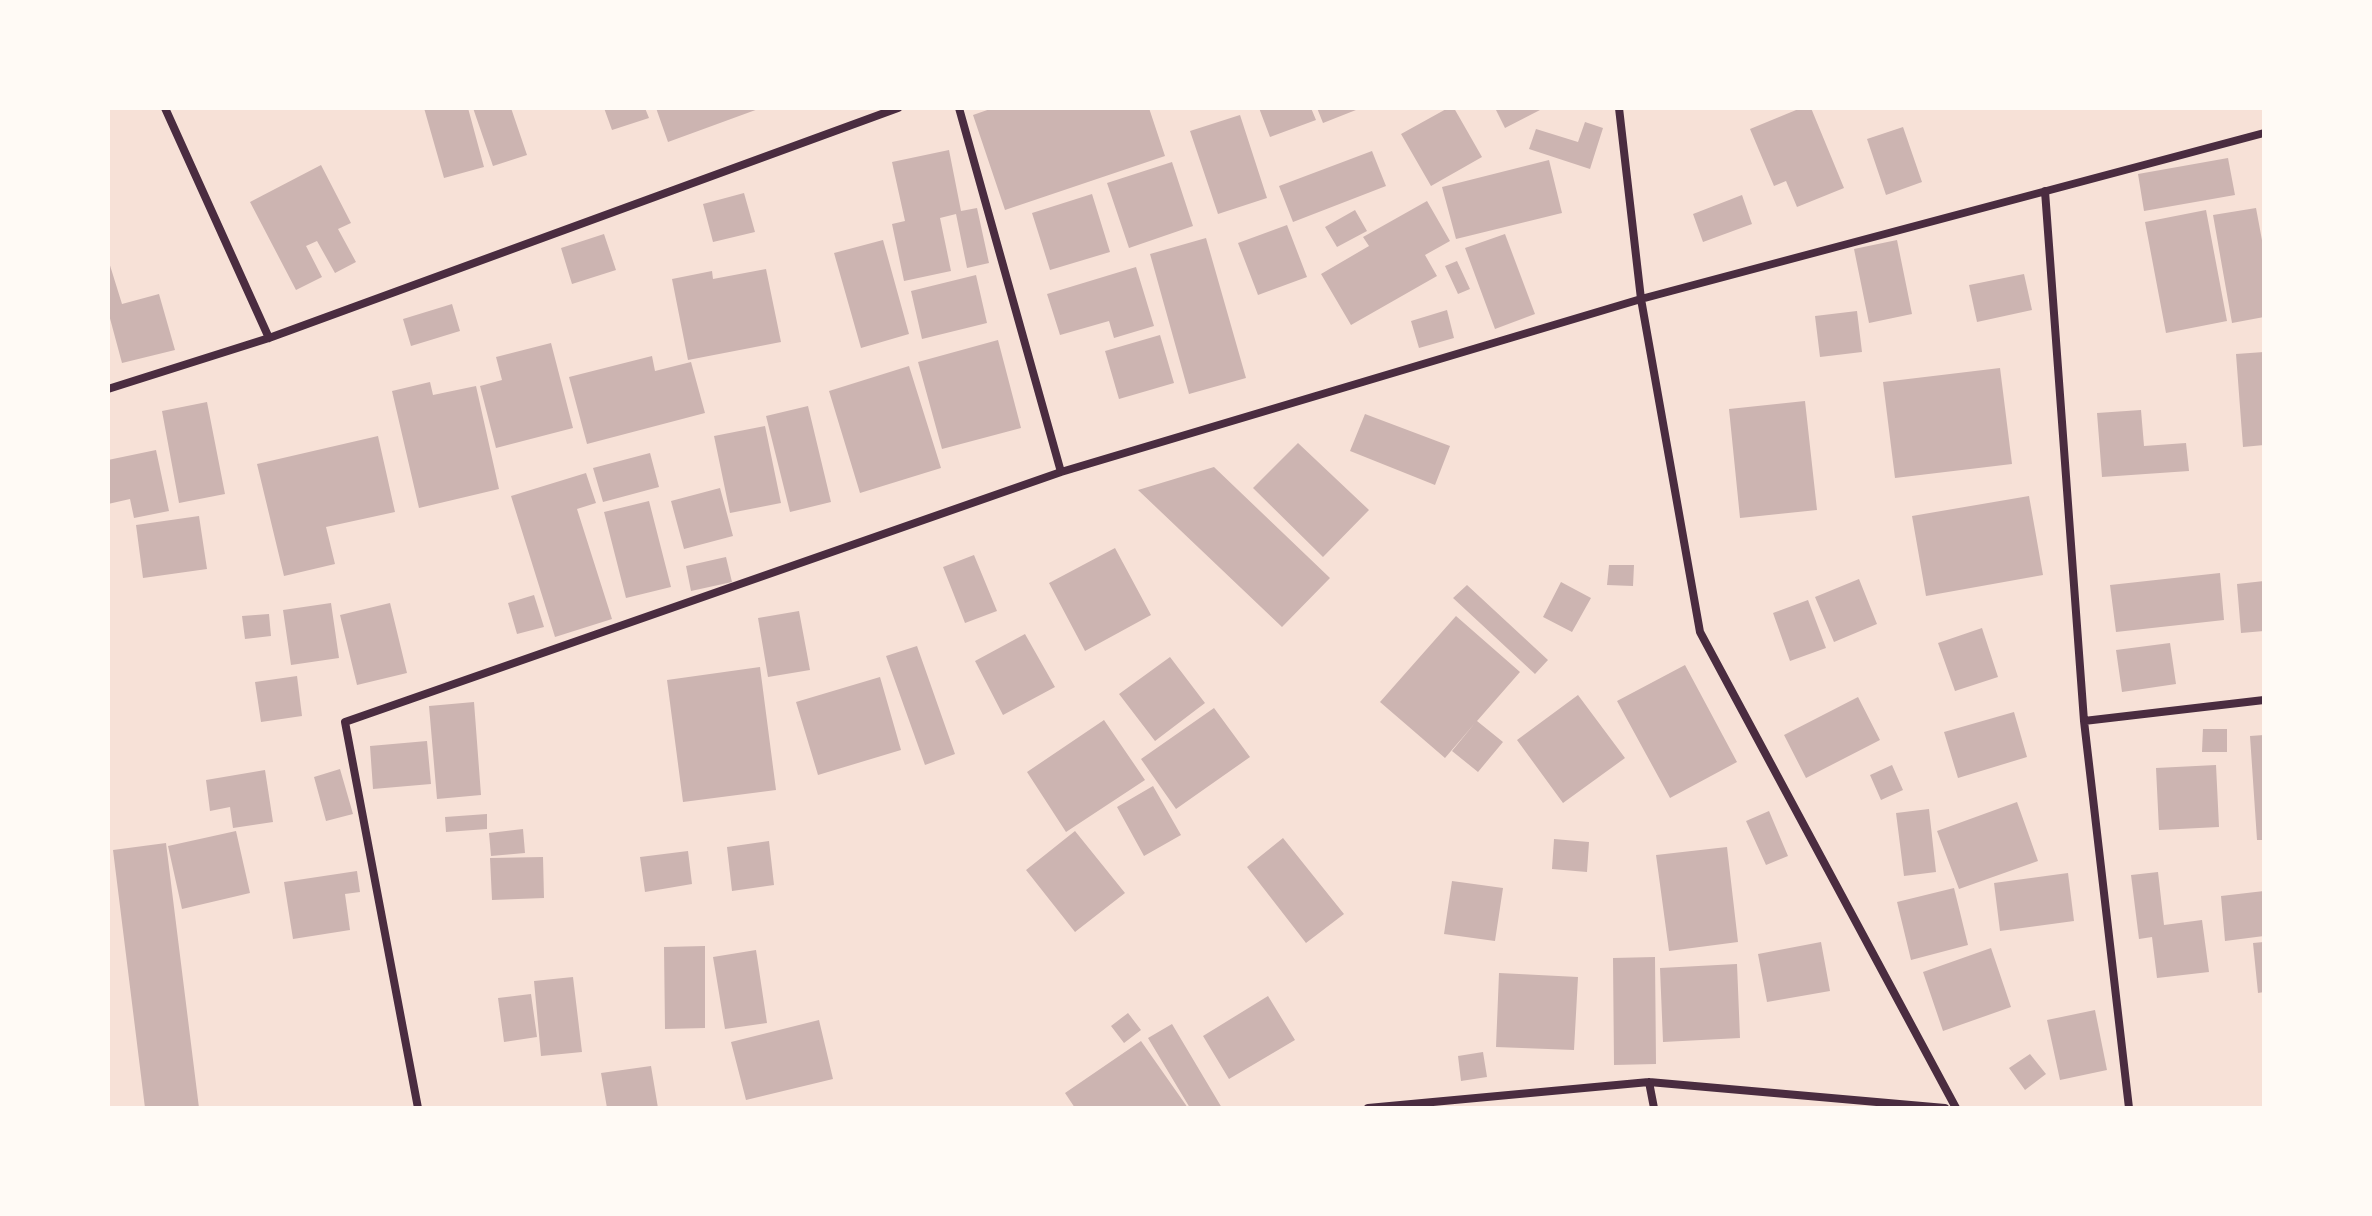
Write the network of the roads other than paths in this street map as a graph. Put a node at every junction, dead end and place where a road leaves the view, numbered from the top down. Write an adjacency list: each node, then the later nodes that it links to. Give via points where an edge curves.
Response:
1 (165, 108): 8 (street)
2 (898, 108): 8 (street)
3 (959, 108): 10 (street)
4 (1619, 108): 7 (street)
5 (2264, 133): 6 (street)
6 (2045, 191): 7 (street); 12 (street)
7 (1641, 299): 10 (street); 18 (street, via 1700,632)
8 (269, 338): 9 (street)
9 (108, 389)
10 (1061, 472): 14 (street, via 345,722)
11 (2264, 700): 12 (street)
12 (2084, 721): 19 (street)
13 (1649, 1082): 15 (street); 16 (street); 17 (street)
14 (418, 1108)
15 (1368, 1108)
16 (1654, 1108)
17 (1945, 1108)
18 (1956, 1108)
19 (2129, 1108)

